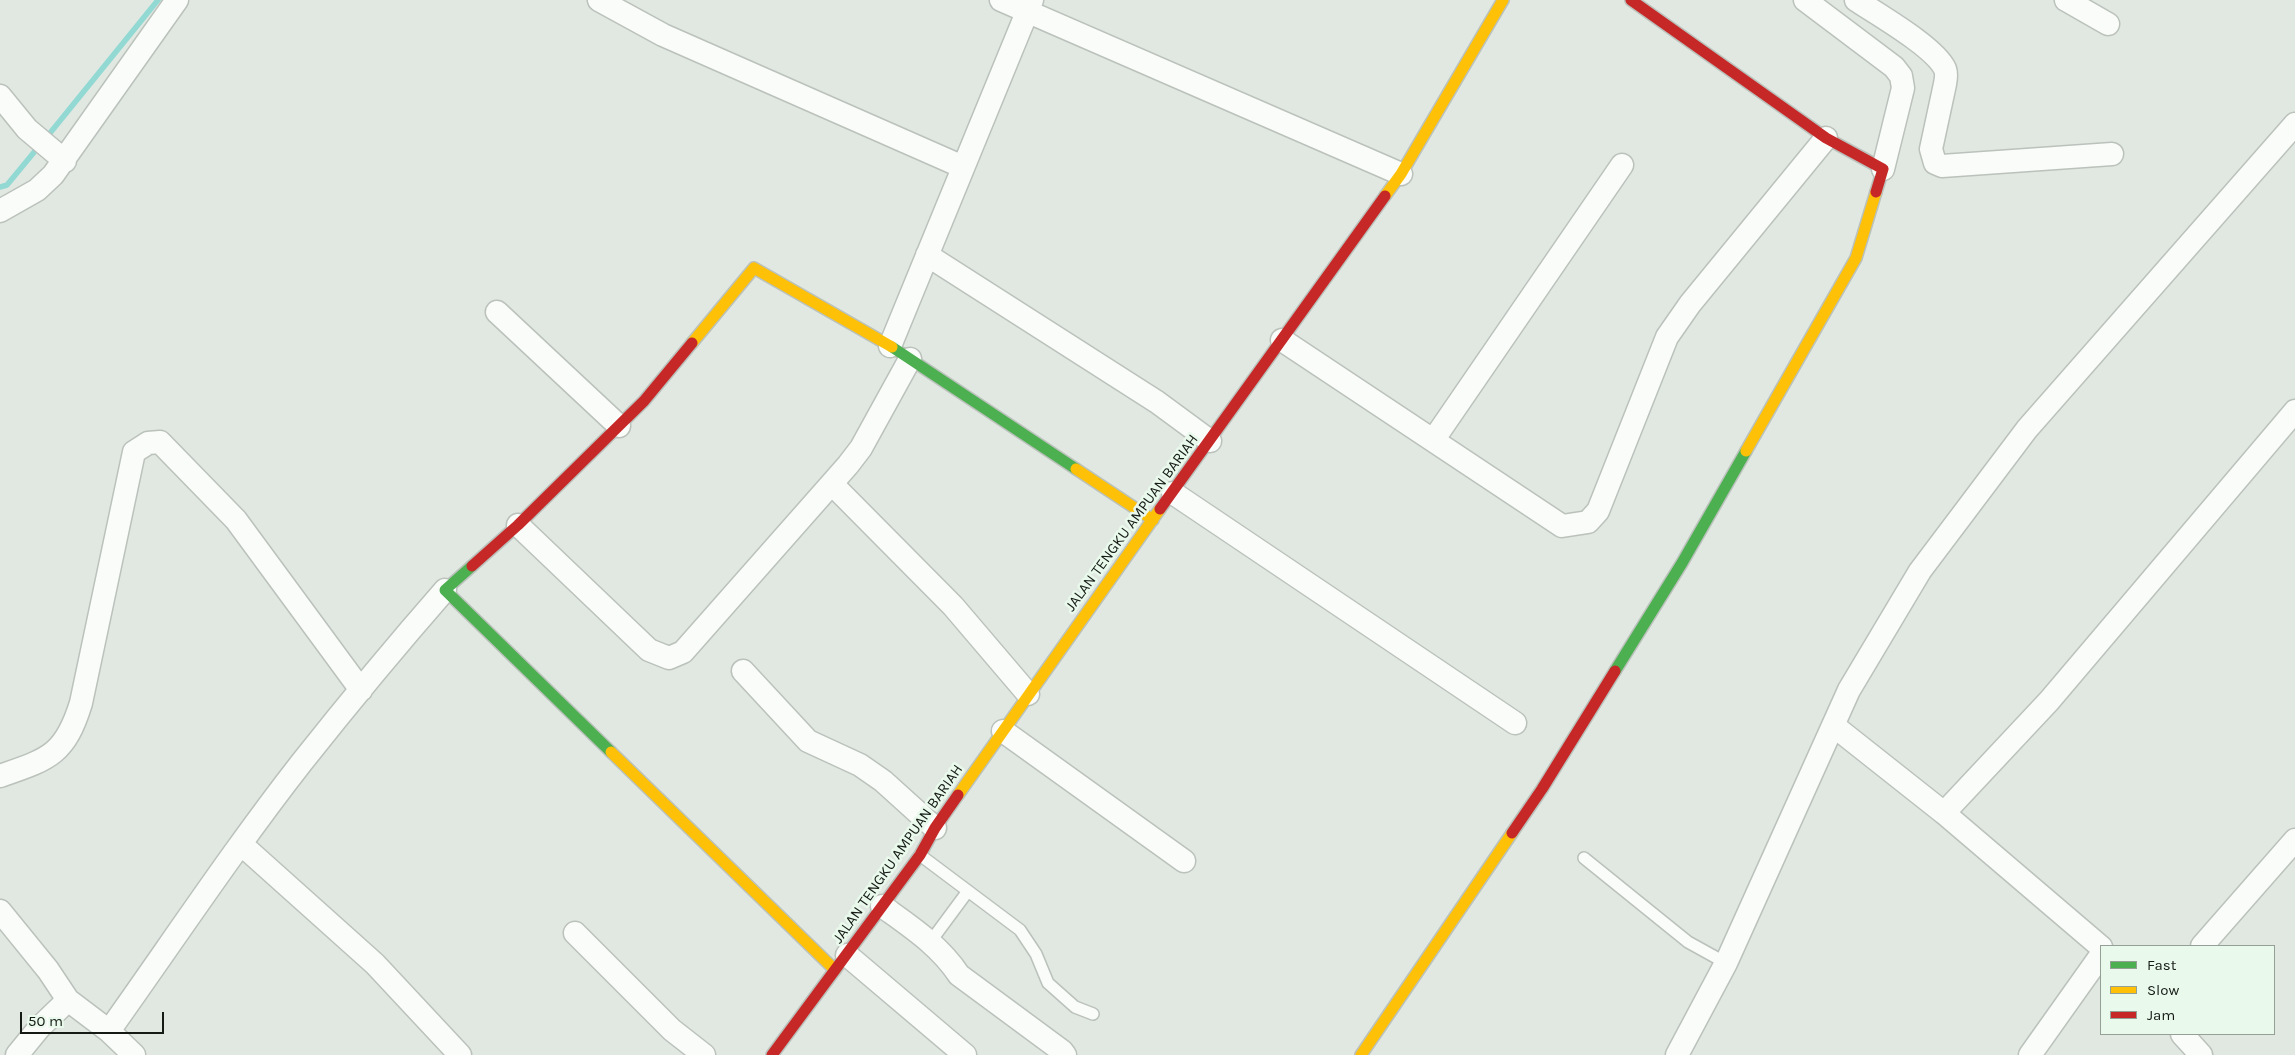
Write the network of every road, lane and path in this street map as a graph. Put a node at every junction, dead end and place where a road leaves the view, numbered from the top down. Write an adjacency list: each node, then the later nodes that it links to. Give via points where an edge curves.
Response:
1 (177, 0): 17 (street)
2 (599, 0): 19 (street, via 663,35)
3 (1001, 0): 10 (street)
4 (1503, 0): 21 (street, JALAN TENGKU AMPUAN BARIAH)
5 (1631, 0): 15 (street)
6 (1805, 0): 11 (street)
7 (1844, 0): 11 (street)
8 (1856, 0): 16 (street, via 1927,49 1944,67 1947,74 1931,149 1935,163 1942,166)
9 (2066, 0): 12 (street)
10 (1030, 6): 19 (street); 21 (street)
11 (1823, 14): 20 (street, via 1894,67 1901,76 1903,88)
12 (2108, 24)
13 (0, 96): 17 (street, via 27,129)
14 (2295, 124): 41 (street, via 2027,429 1920,571 1848,690)
15 (1826, 138): 20 (street); 30 (street, via 1690,304 1667,337 1598,512 1588,522 1562,526)
16 (2112, 154)
17 (61, 157): 22 (street, via 37,190)
18 (1622, 165): 30 (street)
19 (963, 167): 23 (street)
20 (1883, 169): 72 (street, via 1856,258 1682,563 1542,789)
21 (1401, 174): 25 (street, JALAN TENGKU AMPUAN BARIAH)
22 (0, 211)
23 (927, 255): 26 (street); 31 (street, via 1157,402)
24 (497, 312): 29 (street)
25 (1282, 340): 30 (street); 31 (street, JALAN TENGKU AMPUAN BARIAH)
26 (890, 346): 27 (street); 29 (street, via 754,268 660,384)
27 (910, 359): 32 (street, via 861,448); 34 (street)
28 (2295, 411): 44 (street, via 2049,701)
29 (619, 426): 35 (street)
30 (1434, 439)
31 (1210, 441): 33 (street, JALAN TENGKU AMPUAN BARIAH)
32 (832, 484): 35 (street, via 683,652 669,658 649,650); 39 (street, via 953,606)
33 (1173, 493): 34 (street, JALAN TENGKU AMPUAN BARIAH); 40 (street)
34 (1153, 520): 39 (street, JALAN TENGKU AMPUAN BARIAH)
35 (518, 525): 36 (street)
36 (445, 590): 38 (street); 59 (street)
37 (743, 671): 45 (street, via 808,741 860,765 883,781)
38 (360, 690): 43 (street, via 220,502 160,442 148,443 134,452 74,724 57,751 41,762); 47 (street)
39 (1028, 694): 42 (street, JALAN TENGKU AMPUAN BARIAH)
40 (1515, 723)
41 (1834, 726): 44 (street); 60 (street)
42 (1003, 731): 45 (street, JALAN TENGKU AMPUAN BARIAH); 50 (street)
43 (0, 776)
44 (1944, 813): 57 (street)
45 (935, 828): 48 (street, JALAN TENGKU AMPUAN BARIAH)
46 (2295, 840): 56 (street)
47 (241, 844): 63 (street); 67 (street, via 375,964)
48 (920, 855): 51 (lane); 52 (street, JALAN TENGKU AMPUAN BARIAH)
49 (1584, 858): 60 (lane, via 1688,942)
50 (1184, 861)
51 (968, 891): 55 (lane); 62 (lane, via 1020,930 1036,954 1048,983 1076,1007)
52 (882, 906): 55 (street); 59 (street, JALAN TENGKU AMPUAN BARIAH)
53 (0, 911): 61 (street)
54 (575, 933): 68 (street, via 672,1030)
55 (931, 941): 71 (street, via 959,975)
56 (2203, 945)
57 (2100, 946)
58 (2100, 956): 74 (street)
59 (841, 962): 69 (street, JALAN TENGKU AMPUAN BARIAH); 70 (street)
60 (1726, 964): 73 (street)
61 (68, 1000): 63 (street); 65 (street, via 39,1028)
62 (1094, 1014)
63 (109, 1031): 66 (street)
64 (2183, 1035): 75 (street)
65 (18, 1055)
66 (134, 1055)
67 (460, 1055)
68 (704, 1055)
69 (772, 1055)
70 (965, 1055)
71 (1064, 1055)
72 (1361, 1055)
73 (1677, 1055)
74 (2030, 1055)
75 (2201, 1055)

